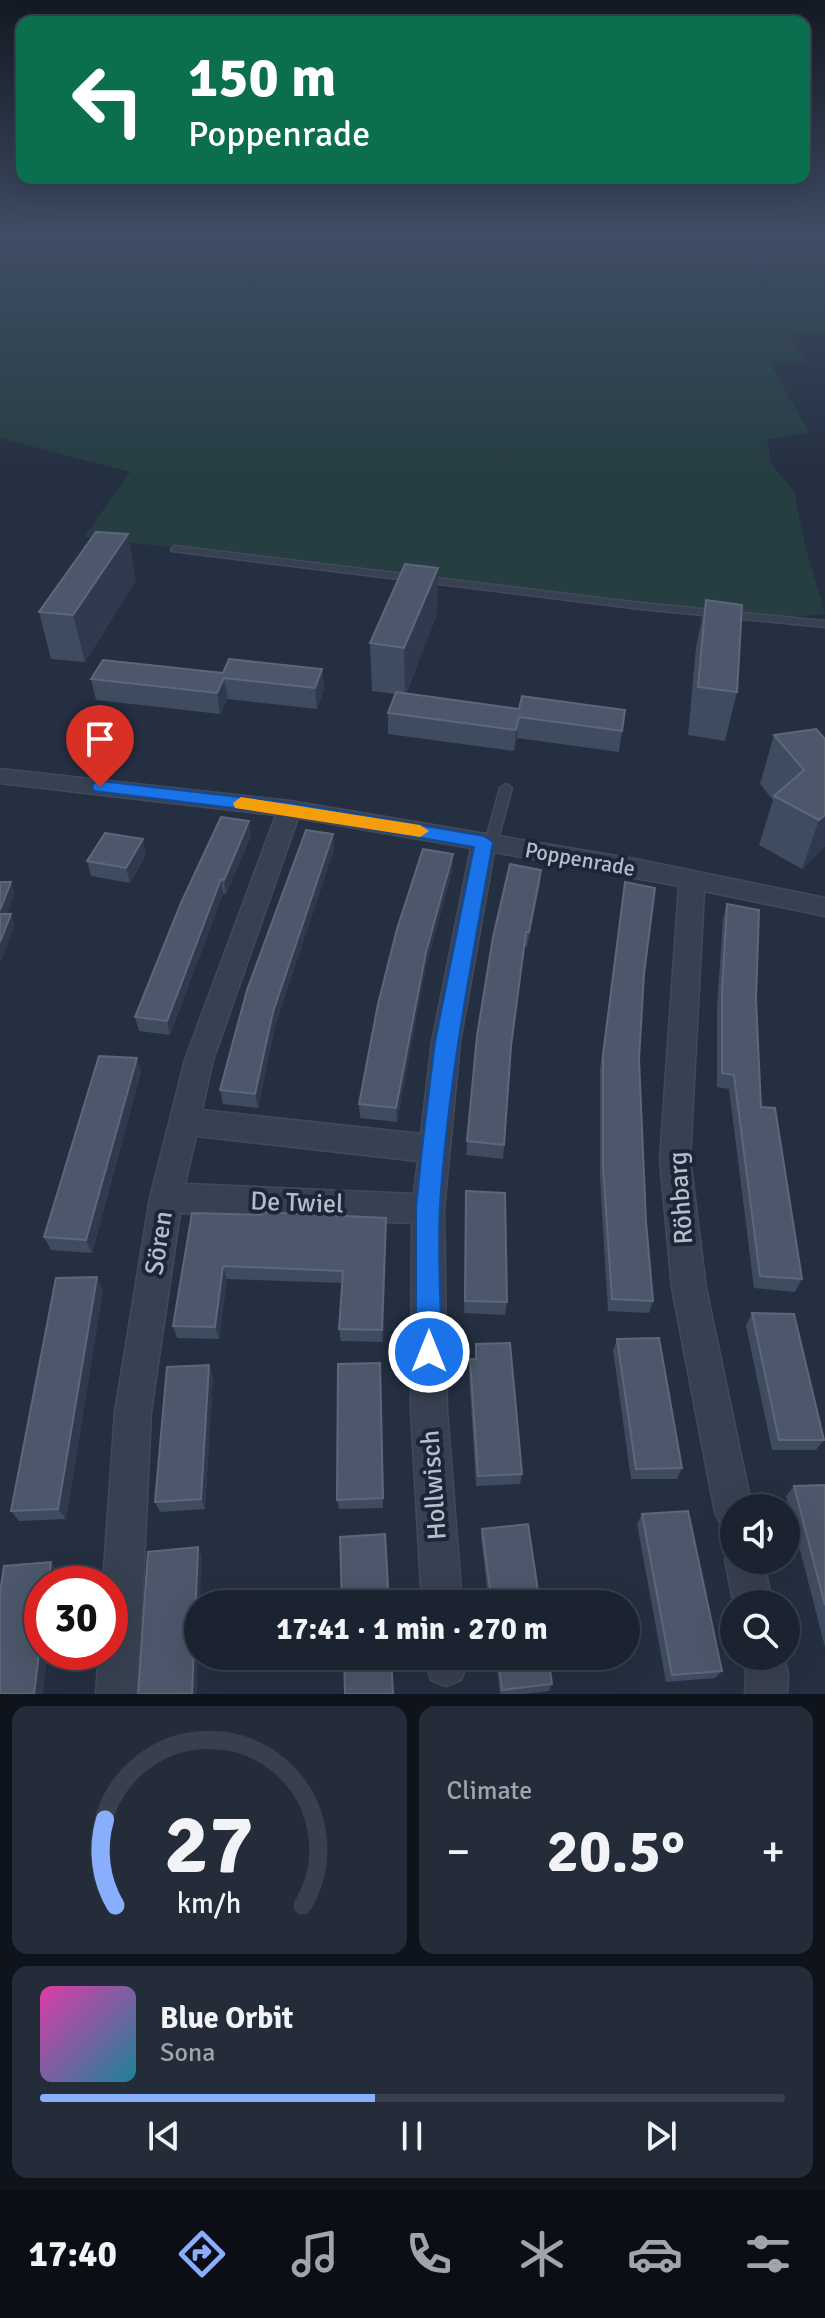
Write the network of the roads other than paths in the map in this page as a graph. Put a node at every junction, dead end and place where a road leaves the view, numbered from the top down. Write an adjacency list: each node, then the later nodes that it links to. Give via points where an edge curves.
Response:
1 (175, 549): 2 (lane)
2 (825, 624)
3 (0, 776): 5 (street, Poppenrade)
4 (506, 788): 6 (lane)
5 (290, 809): 6 (street, Poppenrade); 9 (street, Sören, via 204,1046)
6 (487, 843): 7 (street, Poppenrade); 10 (street, Hollwisch, via 446,1042)
7 (692, 879): 8 (street, Poppenrade); 13 (street, Röhbarg, via 675,1159 689,1288)
8 (825, 907)
9 (183, 1121): 10 (street); 11 (street, Sören)
10 (433, 1149): 12 (street, Hollwisch)
11 (166, 1198): 12 (street, De Twiel); 16 (street, Sören, via 133,1412)
12 (428, 1209): 14 (street, Hollwisch, via 429,1410)
13 (730, 1494)
14 (441, 1590)
15 (764, 1670): 17 (street)
16 (117, 1694)
17 (766, 1694)

